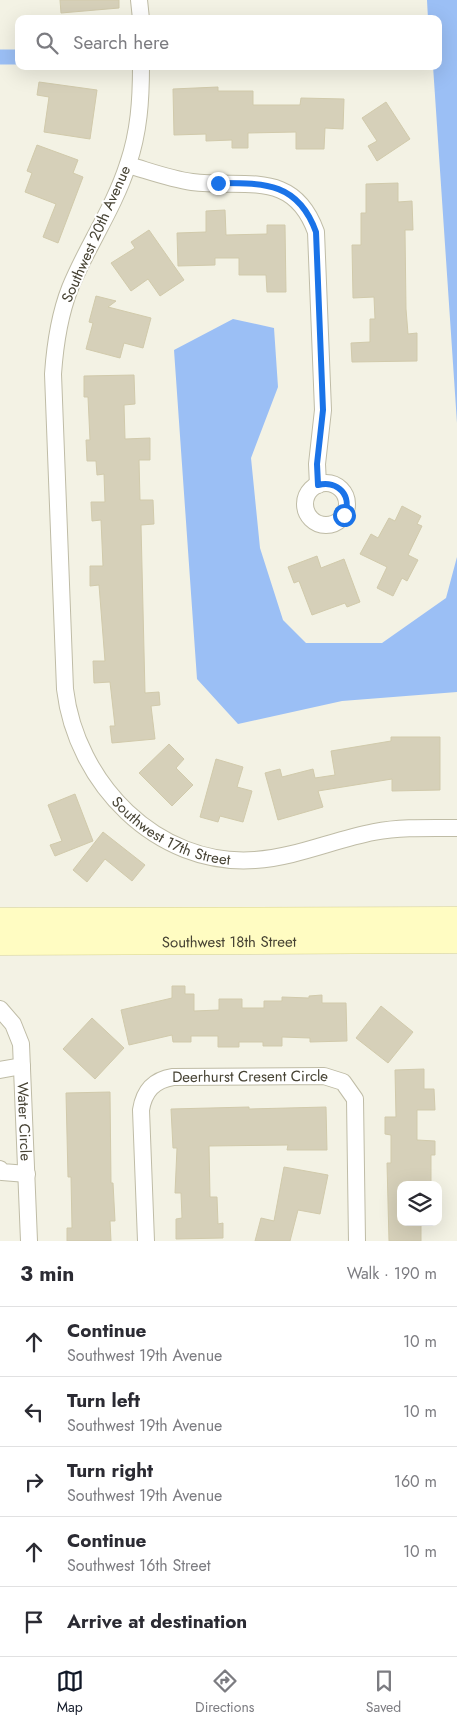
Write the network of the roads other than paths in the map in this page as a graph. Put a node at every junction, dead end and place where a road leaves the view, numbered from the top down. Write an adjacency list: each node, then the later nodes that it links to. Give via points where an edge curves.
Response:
1 (140, 0): 2 (street)
2 (141, 15)
3 (141, 70): 4 (street, Southwest 20th Avenue, via 138,124)
4 (128, 165): 5 (street, via 192,182 266,184 292,196 311,218 316,232 323,410); 6 (street, Southwest 20th Avenue, via 69,290 55,346 53,374)
5 (318, 485)
6 (61, 582): 7 (street, Southwest 17th Street, via 65,689 74,735 104,789 150,830 192,850 222,858 253,860 299,854 375,832)
7 (457, 828)
8 (457, 919): 9 (main road, Southwest 18th Street)
9 (0, 920)
10 (457, 941): 11 (main road, Southwest 18th Street)
11 (0, 943)
12 (0, 1009): 13 (street, Water Circle, via 18,1034)
13 (22, 1066): 14 (street); 16 (street, Water Circle)
14 (0, 1070)
15 (0, 1169): 16 (street, via 2,1172)
16 (26, 1174): 17 (street, Water Circle)
17 (29, 1241)
18 (146, 1241): 19 (street, Deerhurst Cresent Circle, via 141,1110 143,1100 154,1084 173,1077 324,1076 343,1082 355,1099)
19 (357, 1241)

